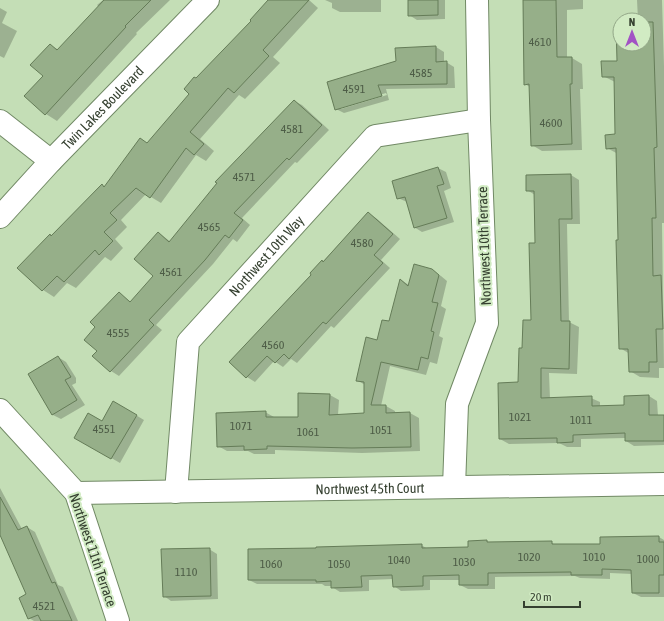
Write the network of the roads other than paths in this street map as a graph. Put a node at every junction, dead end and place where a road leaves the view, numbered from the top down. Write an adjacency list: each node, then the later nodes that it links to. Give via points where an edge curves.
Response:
1 (208, 0): 5 (street, Twin Lakes Boulevard)
2 (477, 0): 3 (street, Northwest 10th Terrace)
3 (479, 120): 9 (street, Northwest 10th Terrace, via 487,323 457,404); 10 (street, Northwest 10th Way, via 375,136 188,342)
4 (0, 121): 5 (street)
5 (51, 161): 6 (street, Twin Lakes Boulevard)
6 (0, 217)
7 (0, 410): 11 (street, Northwest 11th Terrace)
8 (664, 484): 9 (street, Northwest 45th Court)
9 (454, 487): 10 (street, Northwest 45th Court)
10 (176, 492): 11 (street, Northwest 45th Court)
11 (76, 494): 12 (street, Northwest 11th Terrace)
12 (118, 621)

